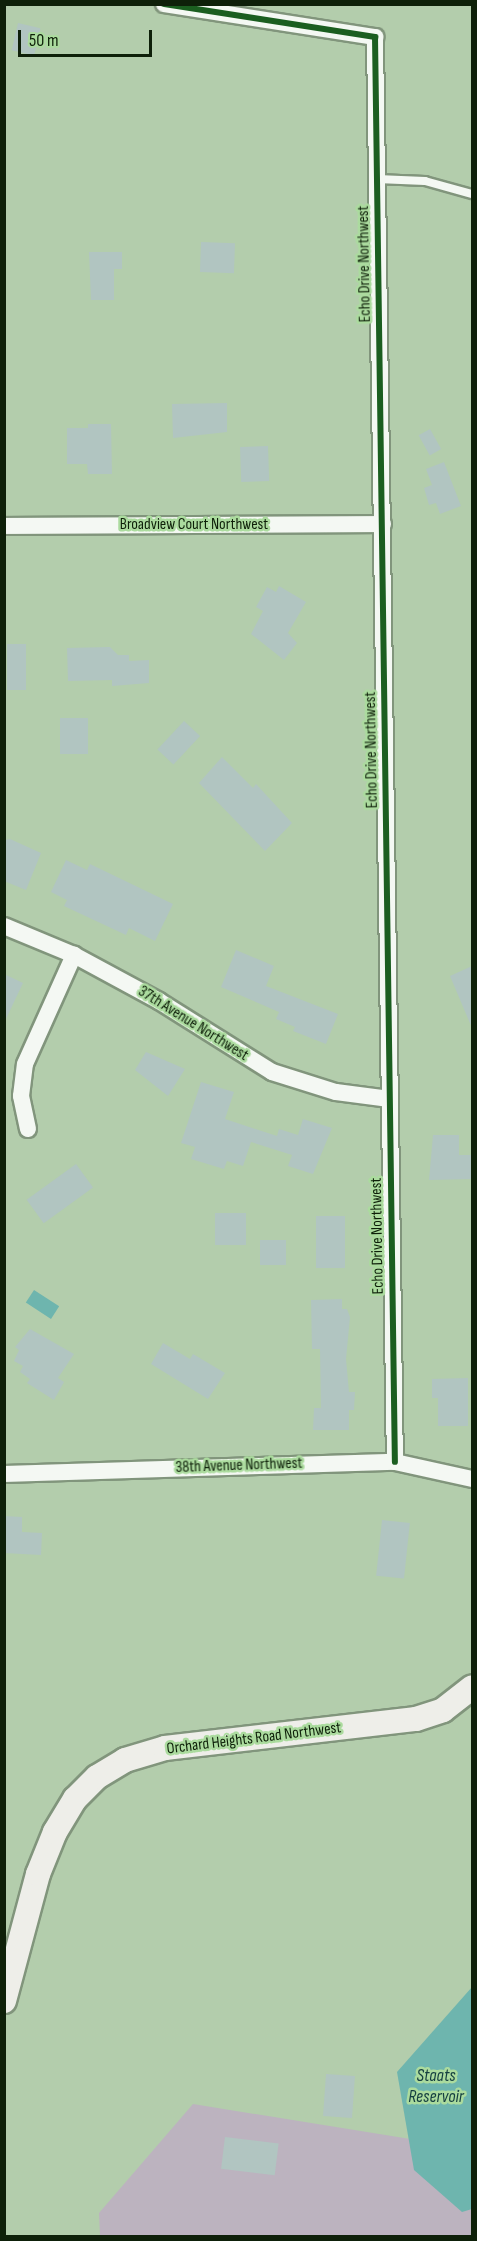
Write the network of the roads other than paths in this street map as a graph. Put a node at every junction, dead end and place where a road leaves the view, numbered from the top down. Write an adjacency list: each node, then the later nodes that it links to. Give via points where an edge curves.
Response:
1 (164, 4): 2 (street, Echo Drive Northwest, via 375,37)
2 (377, 178): 3 (lane, via 425,181); 4 (street, Echo Drive Northwest)
3 (472, 194)
4 (383, 524): 5 (street, Broadview Court Northwest); 8 (street, Echo Drive Northwest)
5 (4, 526)
6 (4, 926): 7 (street, 37th Avenue Northwest)
7 (74, 955): 8 (street, 37th Avenue Northwest, via 159,1001 272,1072 336,1092); 9 (street, via 25,1064 21,1096)
8 (390, 1099): 10 (street, Echo Drive Northwest)
9 (27, 1129)
10 (395, 1462): 11 (street, 38th Avenue Northwest); 12 (street, 38th Avenue Northwest)
11 (4, 1474)
12 (472, 1479)
13 (472, 1687): 14 (street, Orchard Heights Road Northwest, via 443,1710 416,1719 165,1748 125,1760 97,1777 75,1799 55,1832 38,1874)
14 (4, 2001)

